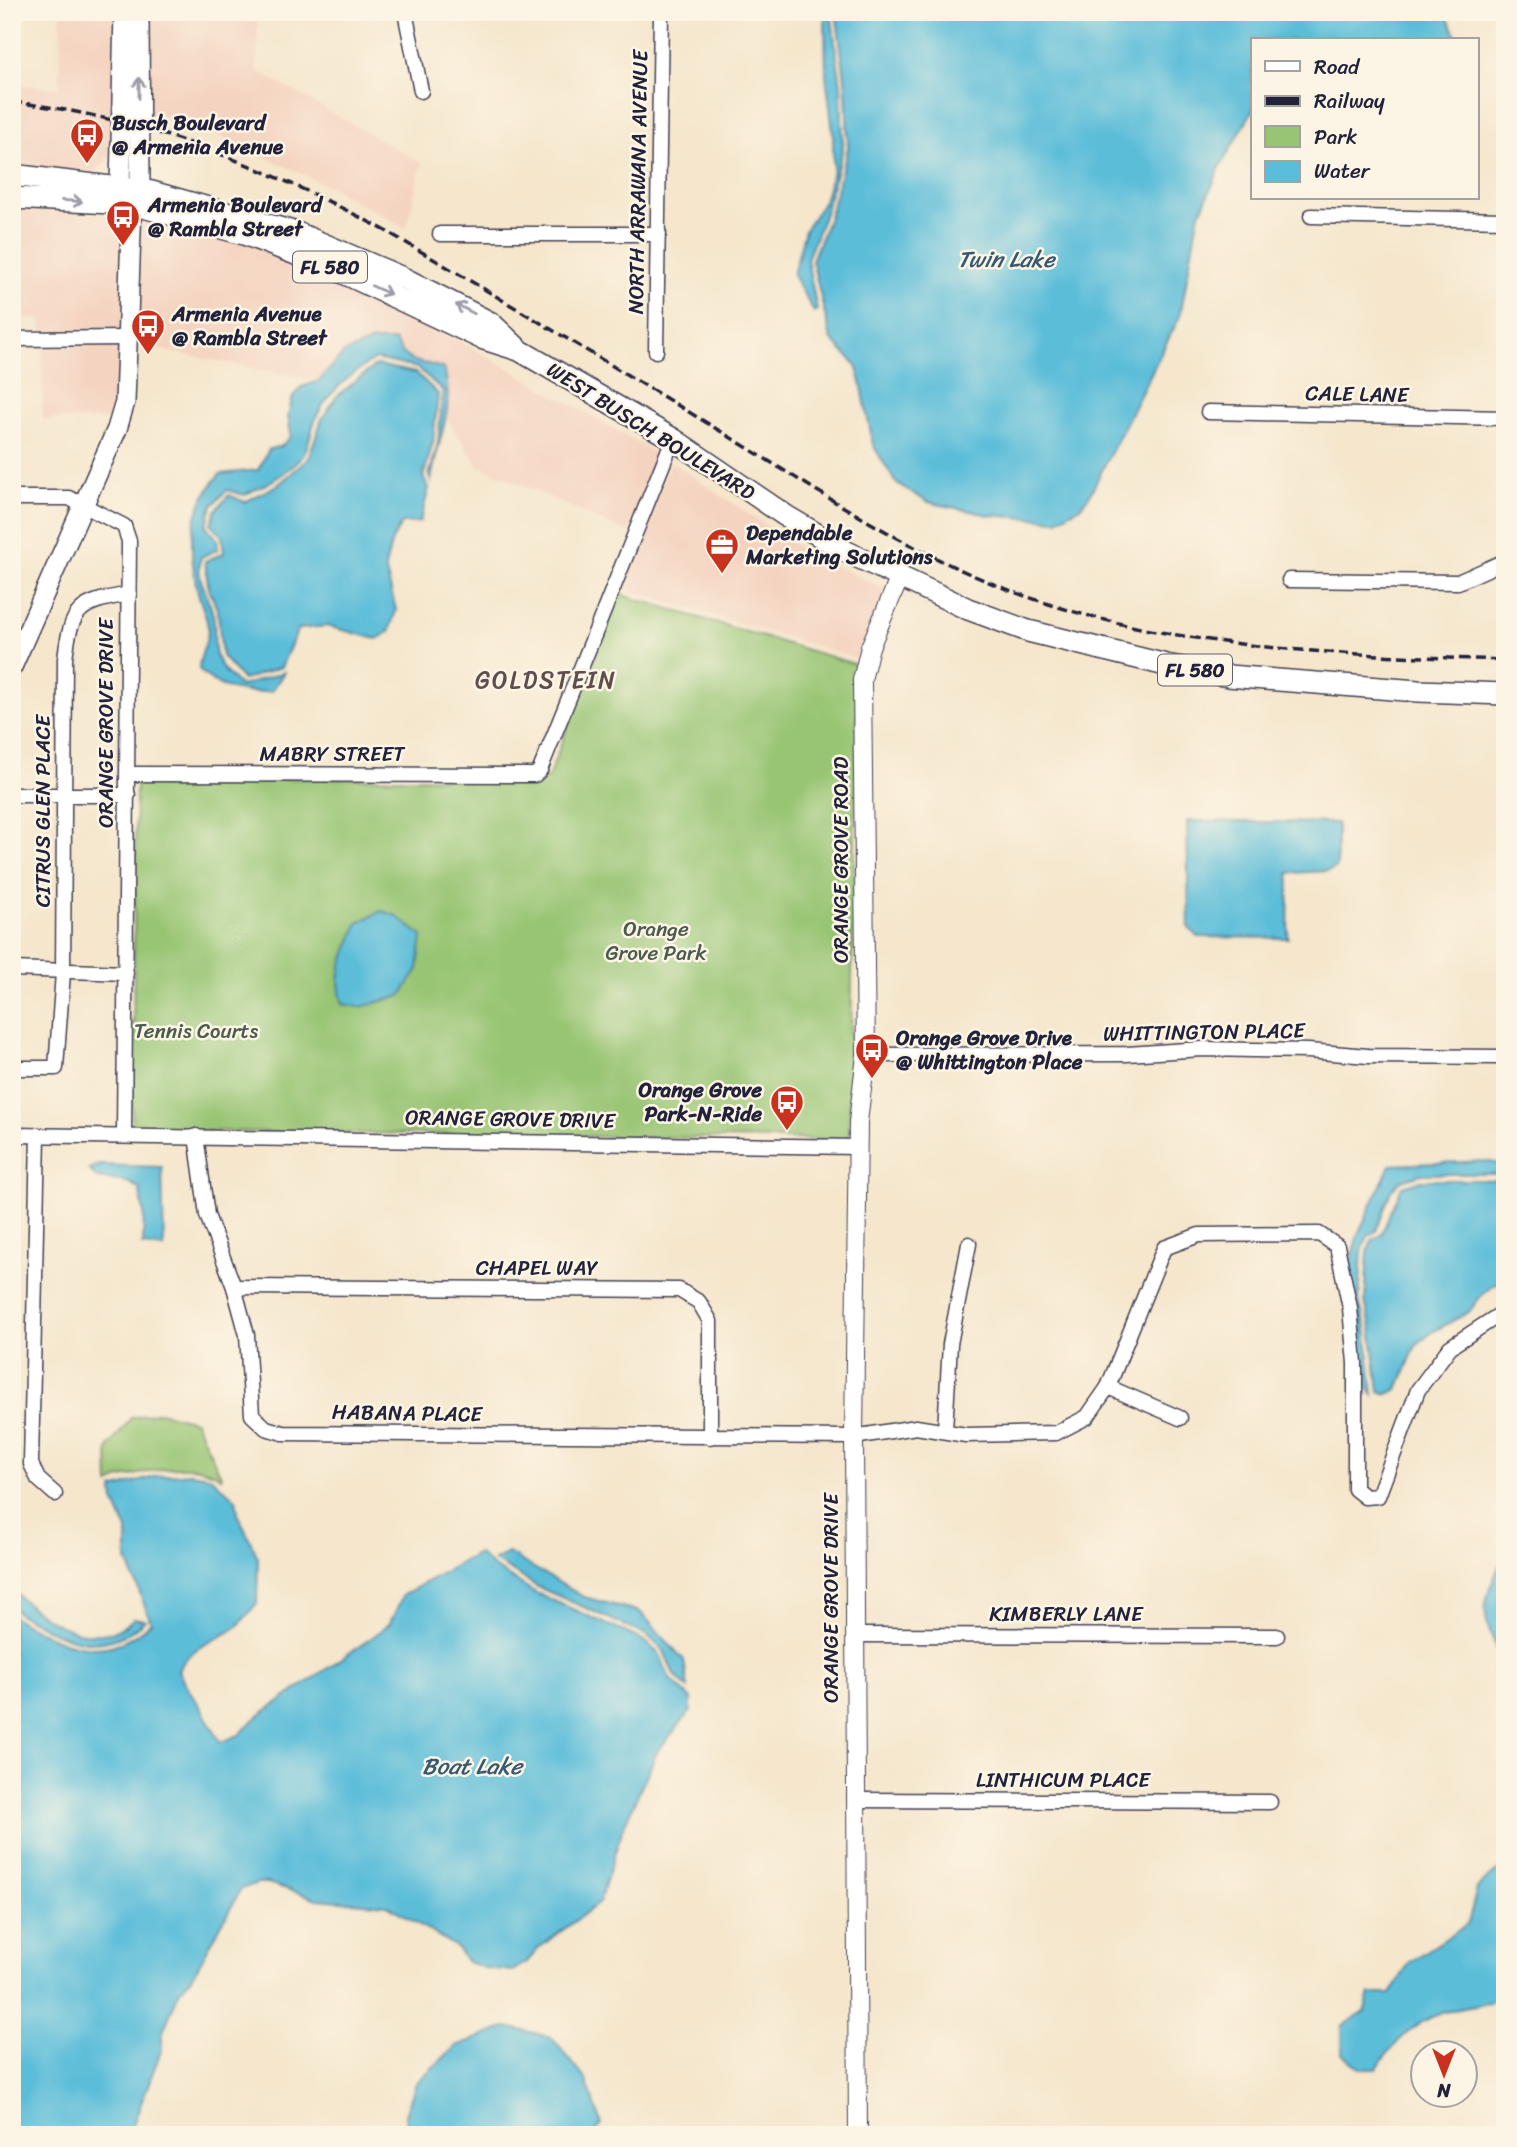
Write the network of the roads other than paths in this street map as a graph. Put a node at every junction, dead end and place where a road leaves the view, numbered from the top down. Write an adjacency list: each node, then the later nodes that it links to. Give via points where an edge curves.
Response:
1 (124, 12): 7 (main road)
2 (139, 12): 7 (main road, one-way to 2)
3 (405, 12): 5 (street)
4 (661, 12): 12 (street, NORTH ARRAWANA AVENUE)
5 (421, 91)
6 (12, 175): 7 (main road, WEST BUSCH BOULEVARD / FL 580)
7 (131, 193): 8 (main road, WEST BUSCH BOULEVARD / FL 580, one-way to 7); 13 (main road); 18 (main road, WEST BUSCH BOULEVARD / FL 580, via 335,269 481,338 519,350)
8 (12, 198)
9 (1311, 216): 10 (street)
10 (1505, 220)
11 (440, 234): 12 (street)
12 (659, 234): 15 (street, NORTH ARRAWANA AVENUE)
13 (129, 338): 14 (street); 20 (main road, via 125,402)
14 (12, 339)
15 (656, 352)
16 (1208, 412): 17 (street, CALE LANE)
17 (1505, 418)
18 (673, 439): 22 (main road, WEST BUSCH BOULEVARD / FL 580, via 786,516); 28 (street, MABRY STREET, via 535,775)
19 (12, 498): 20 (street, via 69,498)
20 (84, 506): 24 (street, ORANGE GROVE DRIVE, via 124,526 129,541); 25 (main road)
21 (1505, 561): 23 (street, via 1458,582)
22 (900, 579): 27 (main road, WEST BUSCH BOULEVARD / FL 580, via 1028,631 1166,665 1228,676); 35 (street, ORANGE GROVE ROAD, via 870,647 862,680)
23 (1289, 580)
24 (129, 594): 28 (street, ORANGE GROVE DRIVE); 30 (street, CITRUS GLEN PLACE, via 101,599 81,609 68,626)
25 (18, 641): 26 (main road)
26 (12, 667)
27 (1505, 694)
28 (128, 774): 31 (street, ORANGE GROVE DRIVE)
29 (12, 795): 30 (street)
30 (65, 795): 31 (street); 33 (street, CITRUS GLEN PLACE)
31 (128, 795): 34 (street, ORANGE GROVE DRIVE)
32 (12, 969): 33 (street)
33 (63, 973): 34 (street); 37 (street, CITRUS GLEN PLACE, via 56,1068)
34 (126, 974): 40 (street, ORANGE GROVE DRIVE)
35 (866, 1055): 36 (street, WHITTINGTON PLACE, via 1127,1054 1202,1049); 42 (street, ORANGE GROVE ROAD)
36 (1501, 1057)
37 (12, 1068)
38 (12, 1135): 39 (street)
39 (38, 1135): 40 (street); 51 (street, via 31,1464 38,1479)
40 (124, 1135): 41 (street, ORANGE GROVE DRIVE)
41 (196, 1136): 42 (street, ORANGE GROVE DRIVE); 44 (street, HABANA PLACE, via 207,1216)
42 (857, 1147): 50 (street, ORANGE GROVE DRIVE)
43 (970, 1244): 48 (street, via 950,1344)
44 (234, 1287): 49 (street, HABANA PLACE, via 247,1335 252,1415 266,1428 283,1433); 49 (street, CHAPEL WAY, via 679,1290 699,1302 709,1321)
45 (1505, 1311): 46 (street, HABANA PLACE, via 1450,1347 1418,1390 1378,1496 1366,1497 1355,1489 1350,1308 1338,1246 1319,1234 1199,1236 1164,1248)
46 (1108, 1387): 47 (street); 48 (street, HABANA PLACE, via 1087,1417 1056,1433 966,1435)
47 (1180, 1418)
48 (945, 1430): 50 (street, HABANA PLACE, via 916,1427)
49 (710, 1437): 50 (street, HABANA PLACE)
50 (854, 1437): 52 (street, ORANGE GROVE DRIVE)
51 (55, 1494)
52 (854, 1634): 53 (street, KIMBERLY LANE); 54 (street, ORANGE GROVE DRIVE)
53 (1277, 1636)
54 (855, 1800): 55 (street, LINTHICUM PLACE); 56 (street, ORANGE GROVE DRIVE)
55 (1270, 1801)
56 (858, 2135)

